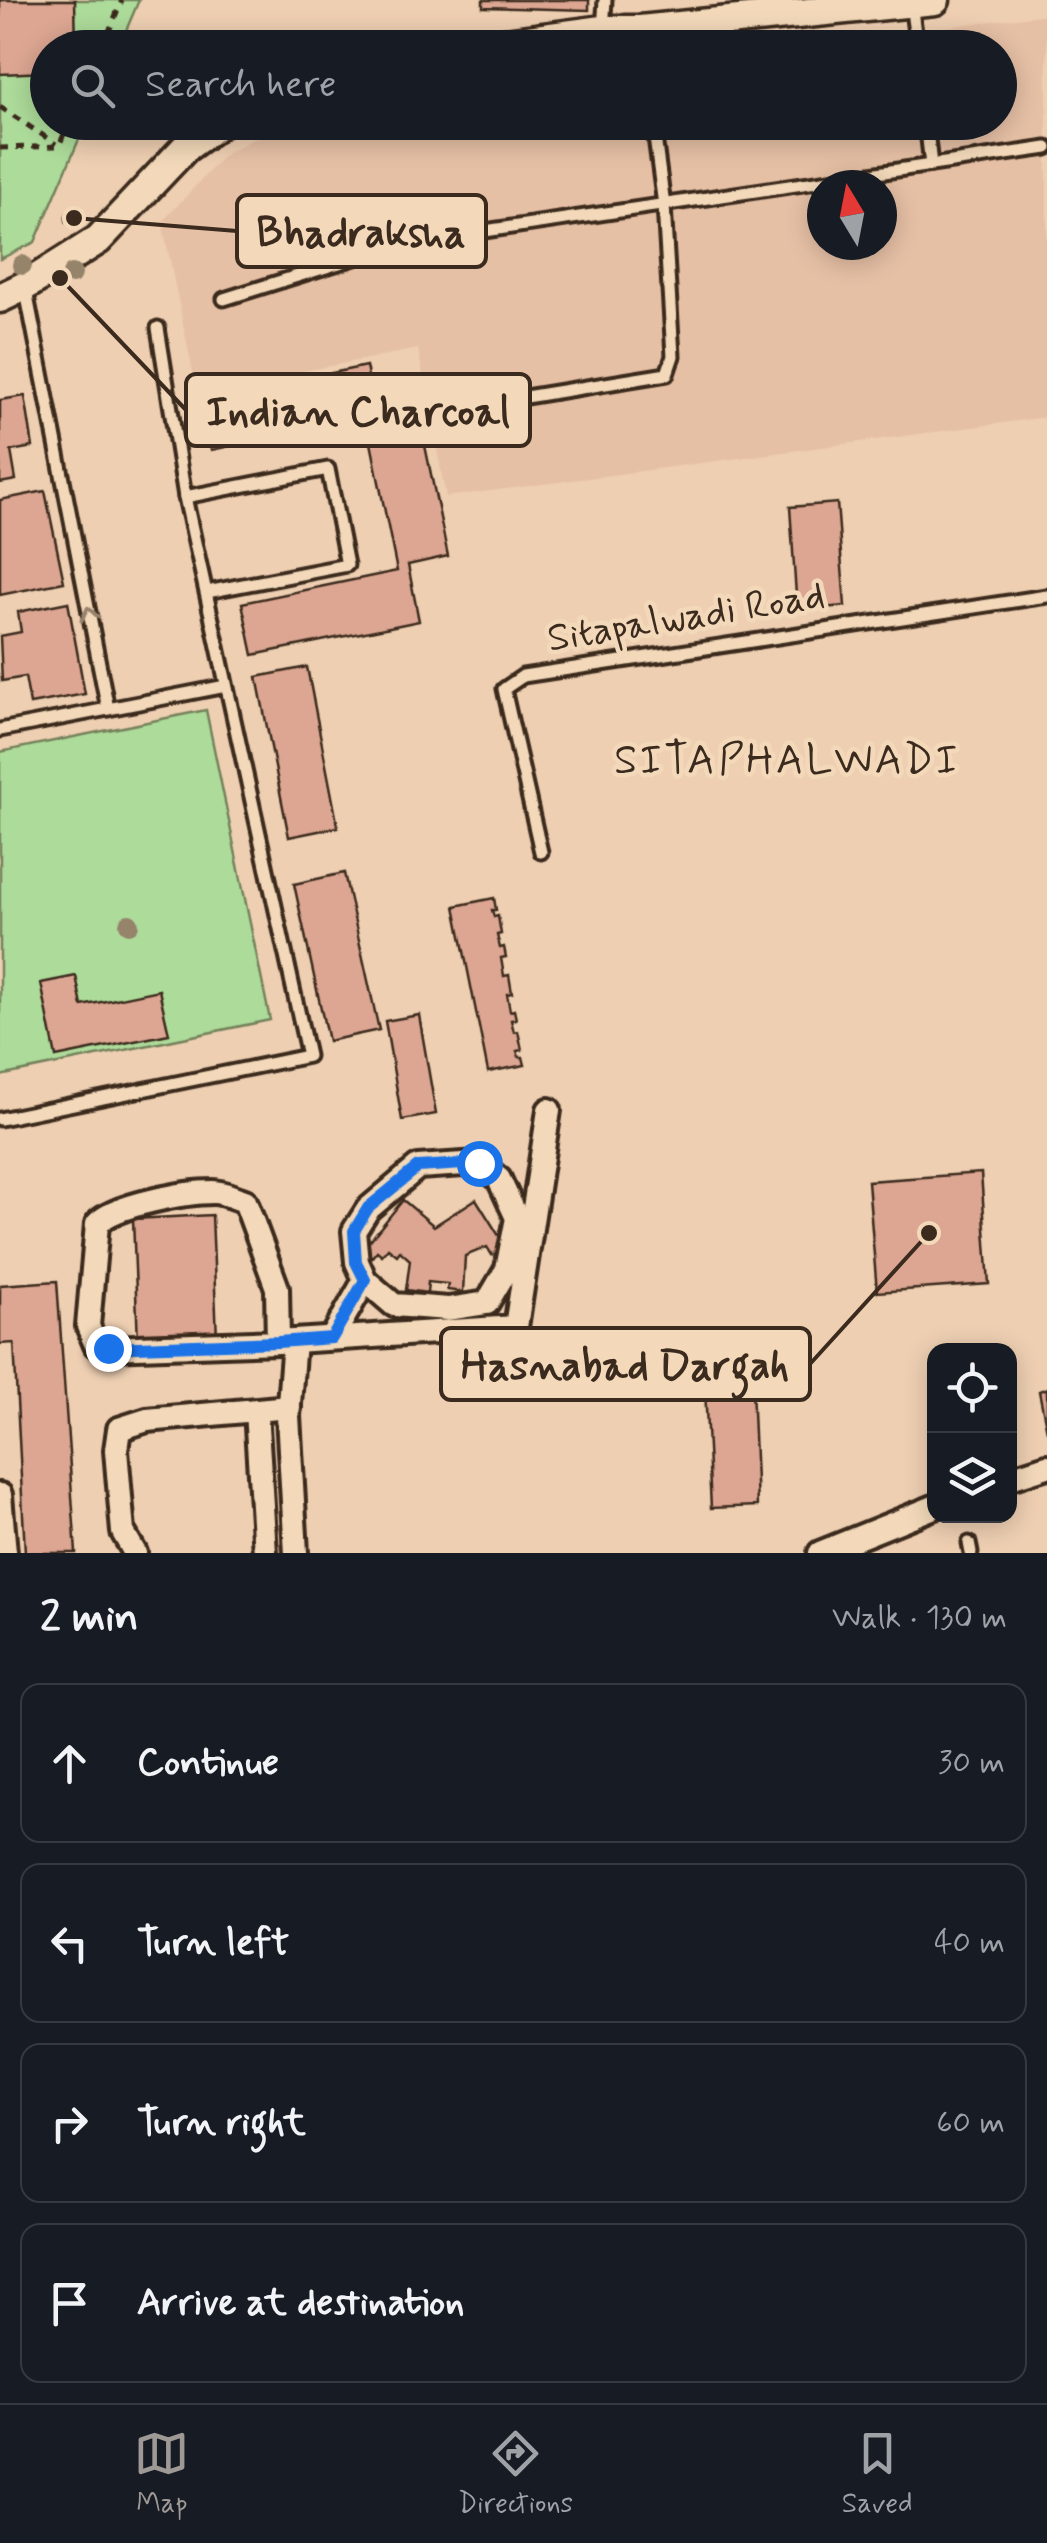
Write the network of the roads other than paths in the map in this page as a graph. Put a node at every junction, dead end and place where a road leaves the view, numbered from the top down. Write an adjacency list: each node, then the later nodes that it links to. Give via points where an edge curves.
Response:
1 (604, 0): 3 (lane)
2 (923, 2): 4 (street); 5 (lane)
3 (603, 30)
4 (710, 30)
5 (919, 30)
6 (196, 140): 12 (street, via 98,240)
7 (655, 140): 11 (lane)
8 (928, 140): 10 (lane)
9 (1047, 148): 10 (lane)
10 (931, 165): 11 (lane)
11 (664, 205): 13 (lane, via 402,243); 15 (lane, via 672,356 667,374)
12 (12, 292): 20 (lane, one-way to 12)
13 (224, 299)
14 (158, 328): 16 (lane)
15 (507, 400)
16 (185, 497): 17 (lane); 17 (lane, via 328,469 346,565)
17 (207, 592): 19 (lane)
18 (1047, 596): 22 (lane, Sitapalwadi Road, via 523,676 504,689)
19 (226, 686): 20 (lane); 24 (lane, via 308,1056)
20 (108, 709): 21 (lane)
21 (0, 730)
22 (541, 852)
23 (549, 1110): 26 (street, via 516,1327)
24 (0, 1119)
25 (365, 1280): 25 (street, via 354,1231 368,1208 418,1167 479,1163 498,1179 516,1218 507,1269 487,1303 394,1306); 26 (street)
26 (332, 1338): 27 (street)
27 (286, 1342): 27 (street, via 96,1344 88,1326 96,1224 109,1213 154,1200 216,1192 245,1200 278,1288); 28 (street)
28 (289, 1407): 29 (street); 37 (street)
29 (256, 1410): 35 (street, via 148,1420 119,1430 123,1532); 36 (street)
30 (1047, 1466): 31 (street)
31 (1017, 1476)
32 (0, 1495): 34 (street)
33 (927, 1510): 38 (street)
34 (5, 1553)
35 (136, 1553)
36 (265, 1553)
37 (296, 1553)
38 (820, 1553)

